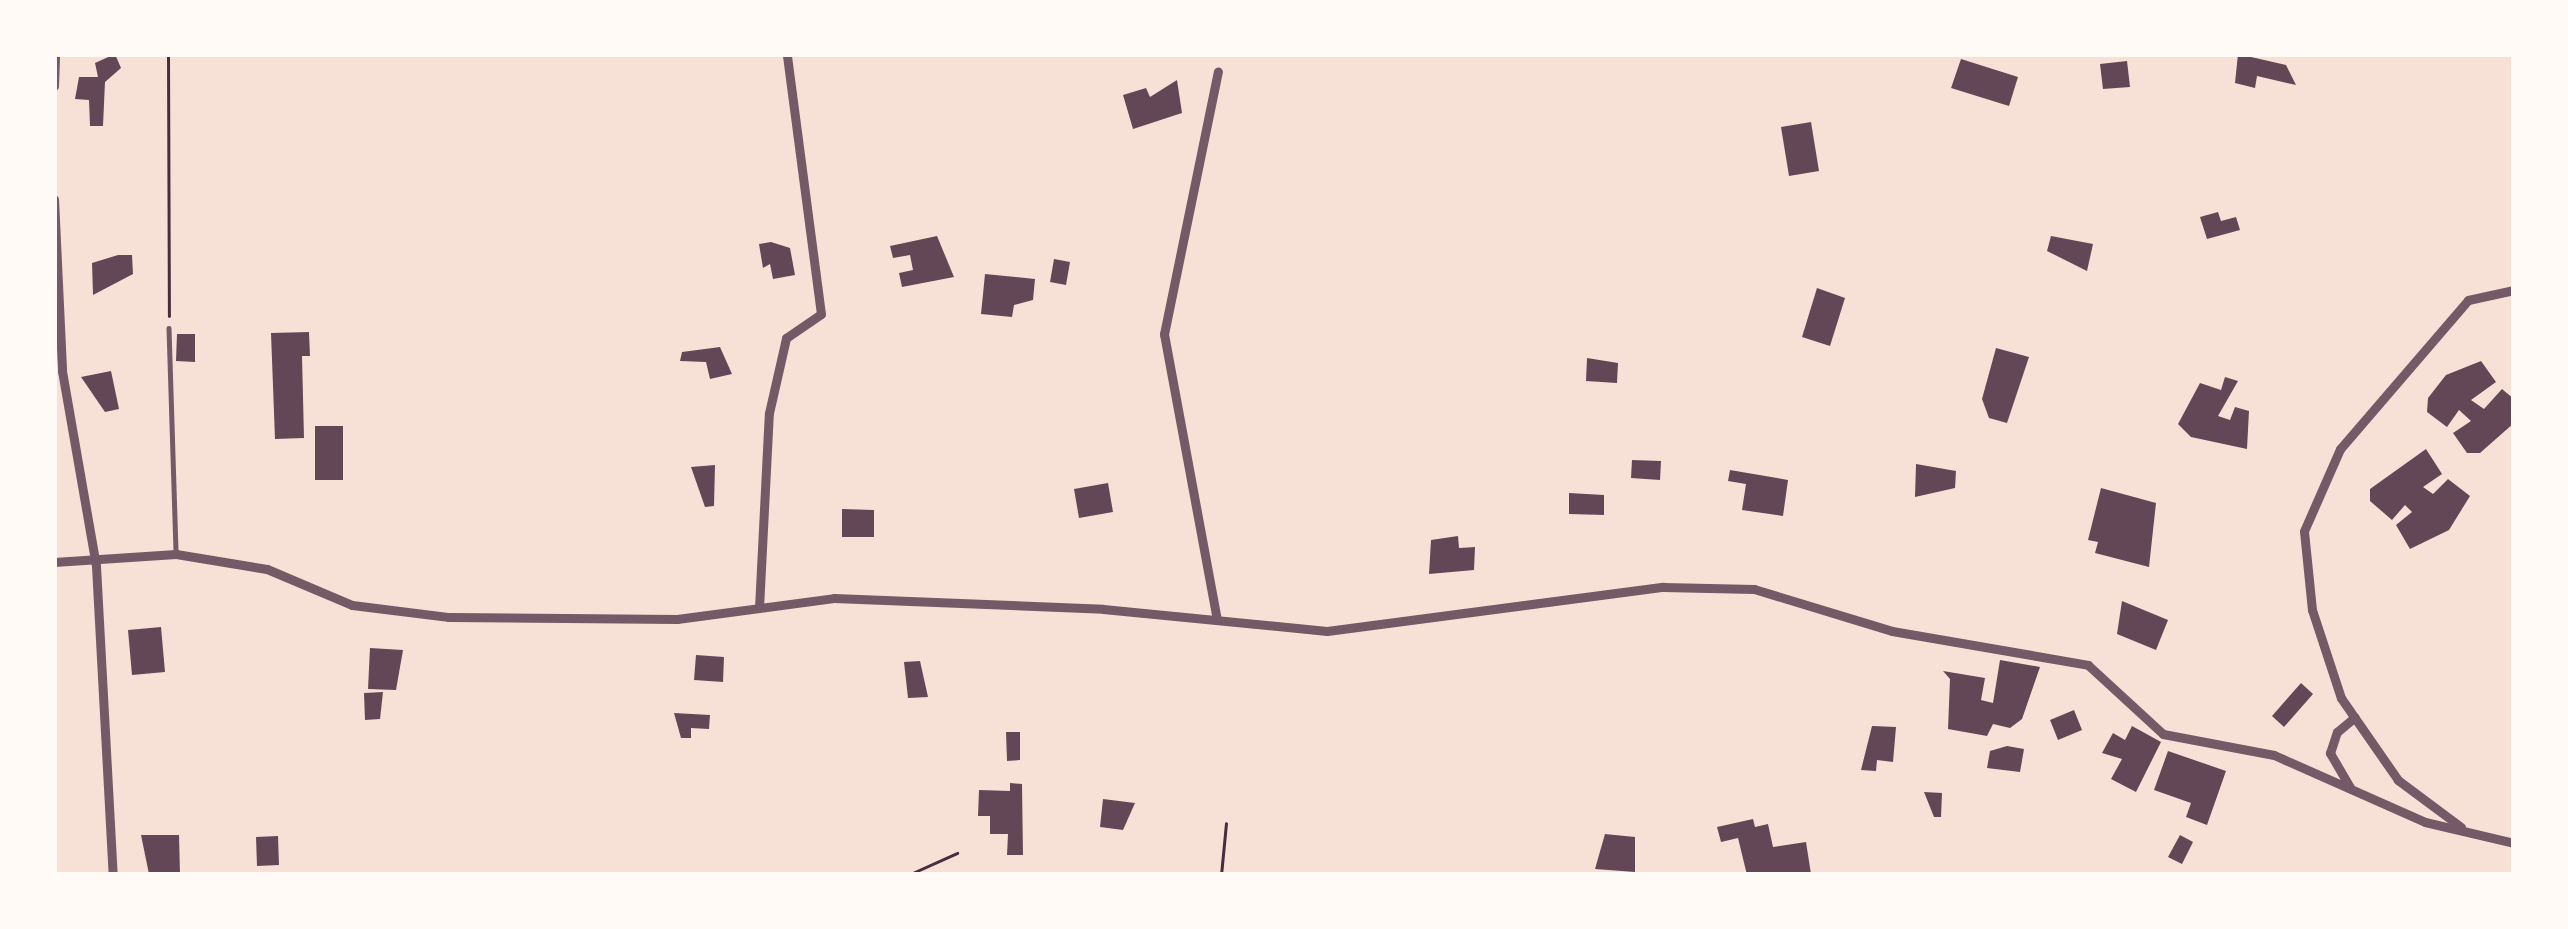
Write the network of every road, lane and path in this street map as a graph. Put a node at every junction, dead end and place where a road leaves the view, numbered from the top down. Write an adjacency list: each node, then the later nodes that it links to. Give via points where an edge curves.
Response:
1 (55, 54): 5 (street)
2 (168, 54): 8 (path)
3 (787, 54): 12 (street, via 821,314 785,338 769,413)
4 (1218, 72): 13 (street, via 1164,334)
5 (54, 86)
6 (54, 199): 10 (street, via 62,371)
7 (2514, 290): 14 (street, via 2468,300 2340,449 2304,531 2312,610)
8 (170, 328): 9 (lane)
9 (176, 554): 10 (street); 12 (street, via 268,569 386,613 638,620)
10 (95, 558): 11 (street); 22 (street)
11 (54, 562)
12 (759, 608): 13 (street, via 834,598)
13 (1217, 620): 16 (street, via 1327,631 1645,589 1754,589 1892,631 2088,665 2163,734 2274,755)
14 (2355, 718): 15 (street); 16 (street, via 2337,732 2330,754)
15 (2398, 780): 17 (street); 19 (street)
16 (2351, 789): 17 (street)
17 (2385, 805): 19 (street)
18 (1226, 823): 24 (path)
19 (2466, 830): 20 (street)
20 (2514, 842)
21 (957, 853): 23 (path)
22 (112, 875)
23 (908, 875)
24 (1221, 875)

